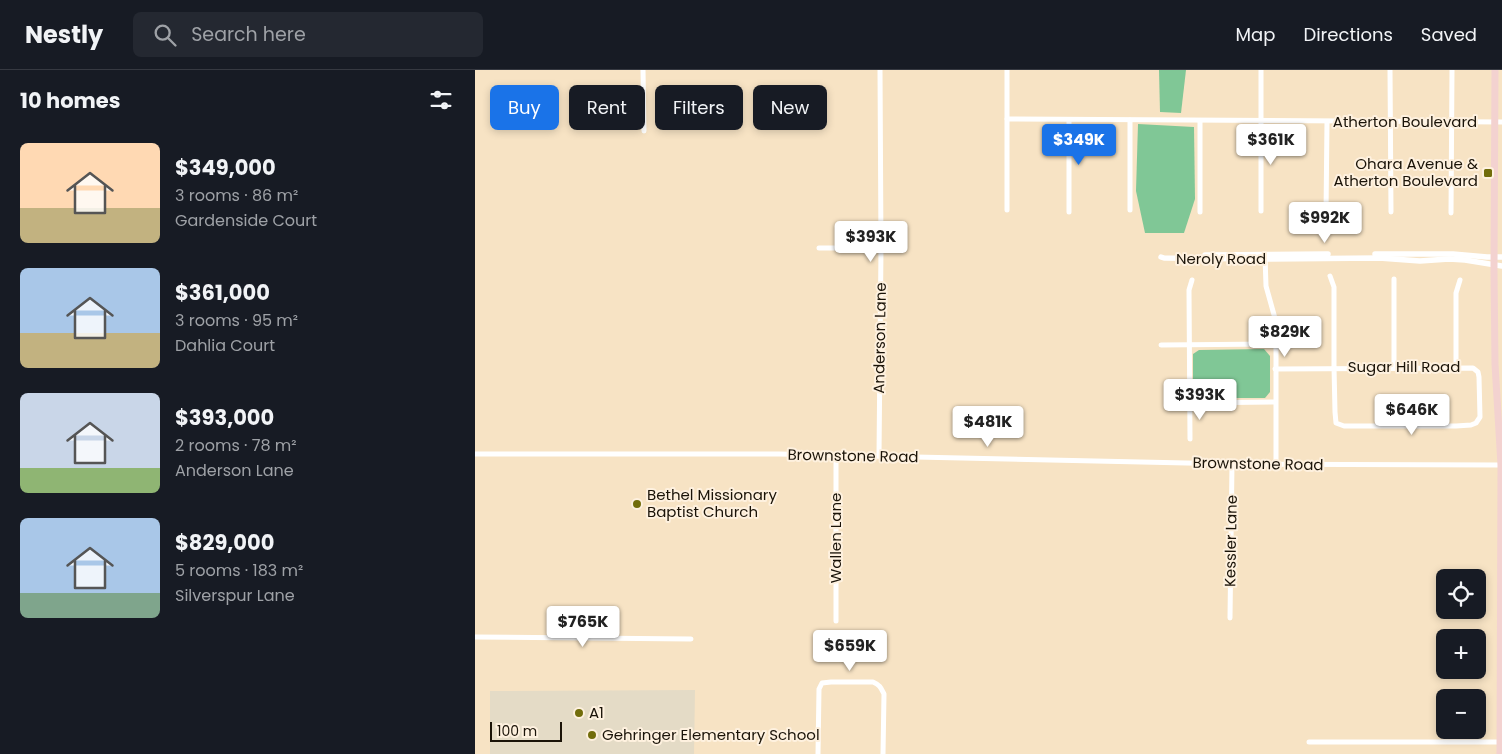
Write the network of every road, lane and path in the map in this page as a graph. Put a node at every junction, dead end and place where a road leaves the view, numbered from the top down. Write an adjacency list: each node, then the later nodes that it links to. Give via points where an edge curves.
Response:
1 (643, 70): 17 (street)
2 (880, 70): 27 (street, Anderson Lane)
3 (1007, 70): 8 (street)
4 (1261, 70): 12 (street)
5 (1390, 70): 14 (street)
6 (1452, 70): 15 (street)
7 (1495, 70): 16 (main road)
8 (1007, 119): 9 (street, Atherton Boulevard); 18 (street)
9 (1069, 120): 10 (street, Atherton Boulevard); 21 (street)
10 (1130, 120): 11 (street, Atherton Boulevard); 19 (street)
11 (1200, 121): 12 (street, Atherton Boulevard); 22 (street)
12 (1261, 121): 13 (street, Atherton Boulevard); 20 (street)
13 (1327, 122): 14 (street, Atherton Boulevard); 24 (street)
14 (1390, 122): 15 (street, Atherton Boulevard); 23 (street)
15 (1452, 122): 16 (street, Atherton Boulevard); 25 (street)
16 (1499, 122): 29 (main road)
17 (643, 131)
18 (1007, 210)
19 (1130, 210)
20 (1261, 211)
21 (1069, 212)
22 (1200, 212)
23 (1391, 212)
24 (1326, 213)
25 (1451, 213)
26 (819, 248): 27 (street)
27 (881, 248): 46 (street, Anderson Lane)
28 (1265, 257): 28 (street, Neroly Road, via 1165,255 1161,257 1164,258); 29 (street, Neroly Road, via 1453,254); 35 (street, via 1266,286 1276,322)
29 (1498, 261): 47 (main road, via 1495,364)
30 (1330, 276): 37 (street, via 1333,287)
31 (1393, 279): 38 (street)
32 (1192, 280): 34 (street, via 1189,290)
33 (1460, 280): 39 (street, via 1456,293)
34 (1189, 344): 35 (street); 36 (street); 42 (street)
35 (1275, 344): 40 (street)
36 (1161, 345)
37 (1333, 367): 38 (street, Sugar Hill Road); 39 (street, Sugar Hill Road, via 1336,423 1344,426 1471,426 1480,417 1479,372 1473,368); 40 (street, Sugar Hill Road)
38 (1394, 367): 39 (street, Sugar Hill Road)
39 (1456, 367)
40 (1275, 368): 41 (street)
41 (1275, 402): 42 (street); 49 (street)
42 (1190, 403): 43 (street)
43 (1190, 439)
44 (475, 454): 45 (street, Brownstone Road)
45 (836, 456): 46 (street, Brownstone Road); 52 (street, Wallen Lane)
46 (879, 456): 48 (street, Brownstone Road)
47 (1501, 463): 49 (street, Brownstone Road); 50 (main road)
48 (1232, 464): 49 (street, Brownstone Road); 51 (street, Kessler Lane)
49 (1276, 464)
50 (1501, 538): 56 (main road)
51 (1230, 618)
52 (836, 621)
53 (475, 637): 54 (street)
54 (691, 639)
55 (1309, 742): 56 (street)
56 (1500, 742): 59 (main road)
57 (818, 754): 58 (street, via 819,689 822,683 873,682 884,694)
58 (883, 754)
59 (1500, 754)

